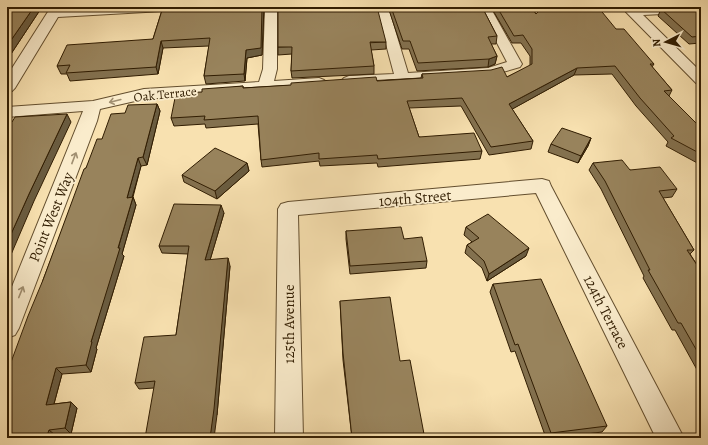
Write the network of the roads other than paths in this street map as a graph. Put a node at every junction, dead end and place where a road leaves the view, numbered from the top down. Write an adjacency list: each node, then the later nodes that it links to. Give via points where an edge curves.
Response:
1 (164, 7): 6 (street)
2 (271, 7): 9 (street, via 270,70)
3 (382, 7): 7 (street)
4 (484, 7): 7 (street, Oak Terrace, via 515,64 489,72)
5 (701, 8): 8 (street, via 632,12)
6 (55, 10): 10 (street)
7 (402, 78): 9 (street, Oak Terrace)
8 (701, 80)
9 (265, 86): 11 (street, Oak Terrace, one-way to 11, via 144,94)
10 (7, 88)
11 (93, 106): 12 (street, Oak Terrace); 15 (street, Point West Way, one-way to 11)
12 (7, 112)
13 (542, 186): 14 (street, 104th Street); 17 (street, 124th Terrace)
14 (288, 209): 16 (street, 125th Avenue)
15 (7, 328)
16 (289, 438)
17 (670, 438)

